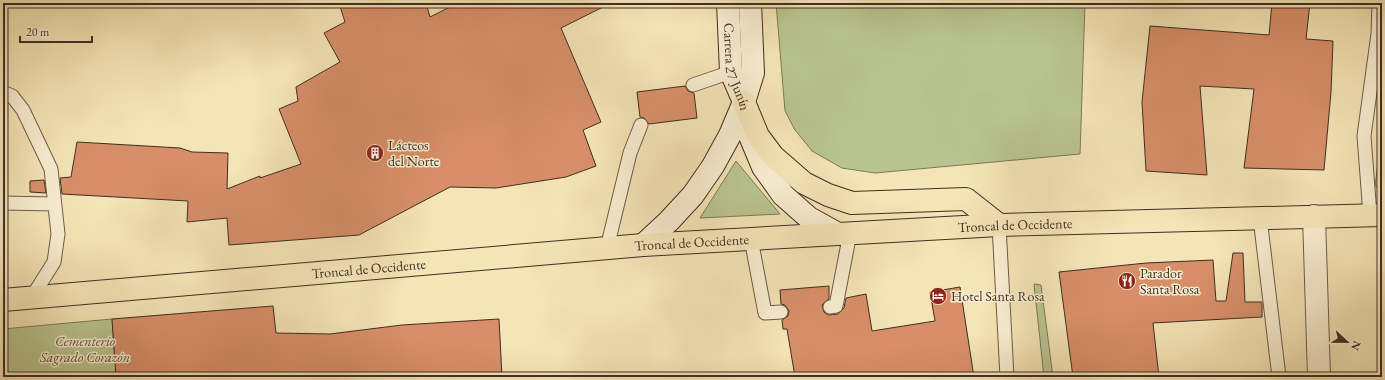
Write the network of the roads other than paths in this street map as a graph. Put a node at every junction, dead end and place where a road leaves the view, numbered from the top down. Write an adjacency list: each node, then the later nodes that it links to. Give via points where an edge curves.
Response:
1 (728, 3): 4 (main road, Carrera 27 Junín)
2 (750, 3): 7 (main road, Carrera 27 Junín, via 752,73)
3 (1379, 3): 11 (lane, via 1378,34 1364,136)
4 (731, 72): 5 (lane); 7 (main road, Carrera 27 Junín)
5 (694, 85)
6 (3, 92): 10 (lane, via 12,96 23,110 51,169)
7 (744, 102): 14 (main road, via 758,136 773,156 804,183 828,195 852,203 966,199); 15 (main road, via 750,136 763,167 779,190 808,218); 17 (main road, via 730,135 693,195)
8 (641, 125): 18 (lane, via 630,153)
9 (3, 203): 10 (lane)
10 (54, 204): 19 (lane, via 58,234 54,262)
11 (1376, 215): 12 (main road, Troncal de Occidente)
12 (1314, 216): 13 (main road, Troncal de Occidente); 25 (main road)
13 (1260, 218): 14 (main road, Troncal de Occidente); 24 (lane)
14 (999, 225): 15 (main road, Troncal de Occidente); 23 (lane)
15 (844, 234): 16 (main road, Troncal de Occidente); 21 (lane, via 836,306)
16 (751, 239): 17 (main road, Troncal de Occidente); 22 (lane, via 766,313)
17 (643, 244): 18 (main road, Troncal de Occidente)
18 (607, 248): 19 (main road, Troncal de Occidente)
19 (32, 297): 20 (main road, Troncal de Occidente)
20 (3, 300)
21 (830, 307)
22 (781, 312)
23 (1007, 377)
24 (1280, 377)
25 (1319, 377)

